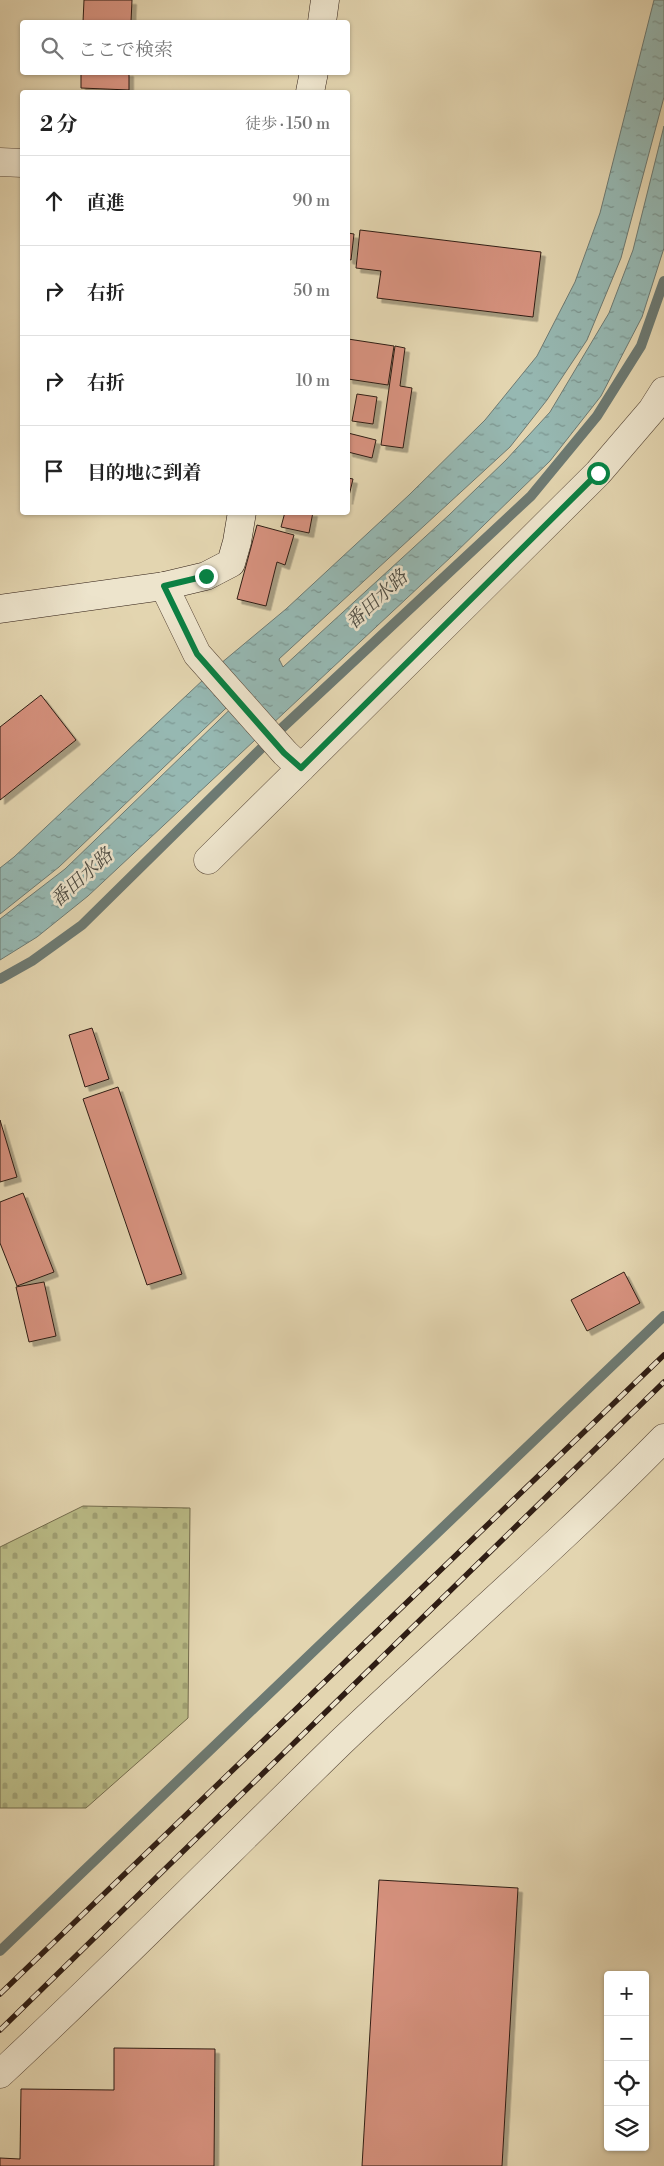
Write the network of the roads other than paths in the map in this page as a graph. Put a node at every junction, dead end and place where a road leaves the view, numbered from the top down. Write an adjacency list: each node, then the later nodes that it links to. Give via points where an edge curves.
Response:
1 (325, 0): 2 (street)
2 (322, 20)
3 (313, 75): 4 (street)
4 (310, 90)
5 (0, 162): 6 (street)
6 (20, 163)
7 (664, 391): 11 (street, via 652,410 598,473)
8 (242, 515): 9 (street, via 231,563 206,576)
9 (164, 586): 10 (street); 11 (street, via 197,654)
10 (0, 610)
11 (293, 760): 12 (street)
12 (208, 860)
13 (664, 1438): 14 (street, via 614,1489 342,1742 106,1975)
14 (0, 2074)

